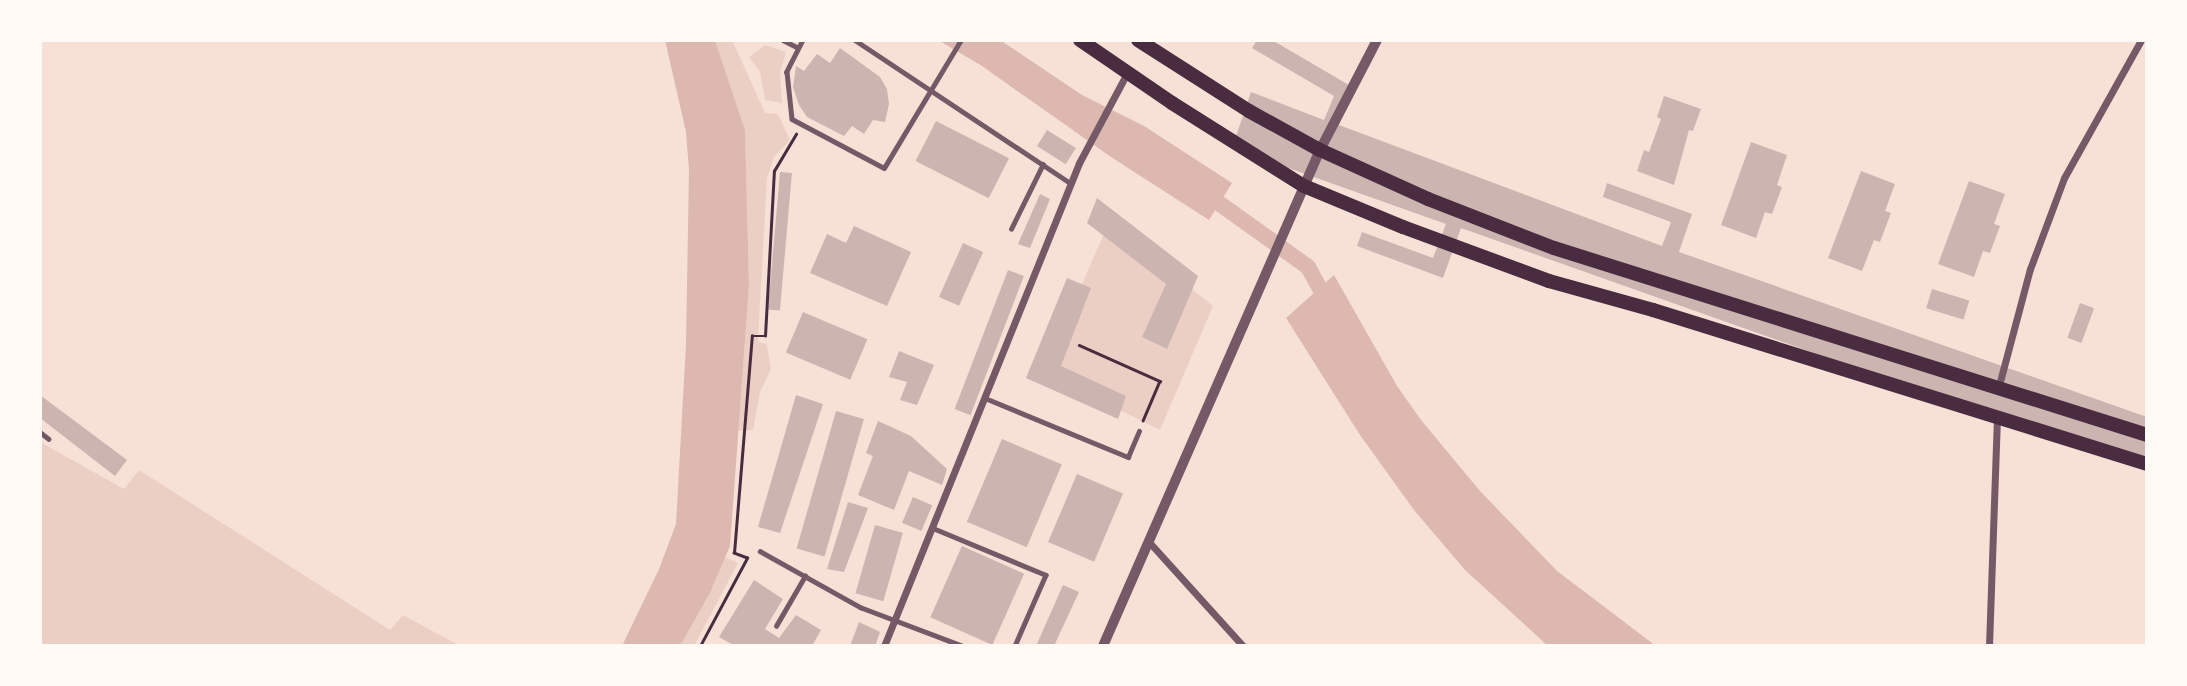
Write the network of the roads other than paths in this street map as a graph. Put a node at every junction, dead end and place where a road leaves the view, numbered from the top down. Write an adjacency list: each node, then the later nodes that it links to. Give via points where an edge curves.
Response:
1 (783, 40): 9 (lane)
2 (803, 40): 9 (lane)
3 (855, 40): 11 (lane)
4 (961, 40): 11 (lane)
5 (1080, 40): 10 (main road)
6 (1138, 40): 12 (main road)
7 (1377, 40): 12 (street)
8 (2141, 40): 17 (street, via 2064,178 2030,269)
9 (797, 47): 11 (lane, via 787,72 792,119 884,168)
10 (1128, 73): 14 (street); 15 (main road)
11 (931, 90): 13 (lane)
12 (1320, 150): 15 (street); 17 (main road, via 1554,248)
13 (1043, 164): 14 (lane); 16 (lane)
14 (1071, 183): 18 (street)
15 (1304, 186): 19 (main road, via 1538,277); 26 (street)
16 (1011, 229)
17 (1998, 389): 22 (main road)
18 (985, 398): 20 (lane, via 1128,457); 25 (street)
19 (1997, 418): 24 (main road); 36 (street)
20 (1139, 431)
21 (40, 432): 23 (lane)
22 (2147, 435)
23 (49, 439)
24 (2147, 464)
25 (933, 528): 29 (street); 33 (lane, via 1046,575)
26 (1149, 542): 34 (street); 35 (street)
27 (760, 551): 28 (lane)
28 (805, 576): 29 (lane); 30 (lane)
29 (895, 621): 31 (street); 32 (lane)
30 (776, 626)
31 (884, 646)
32 (962, 646)
33 (1015, 646)
34 (1103, 646)
35 (1243, 646)
36 (1989, 646)

